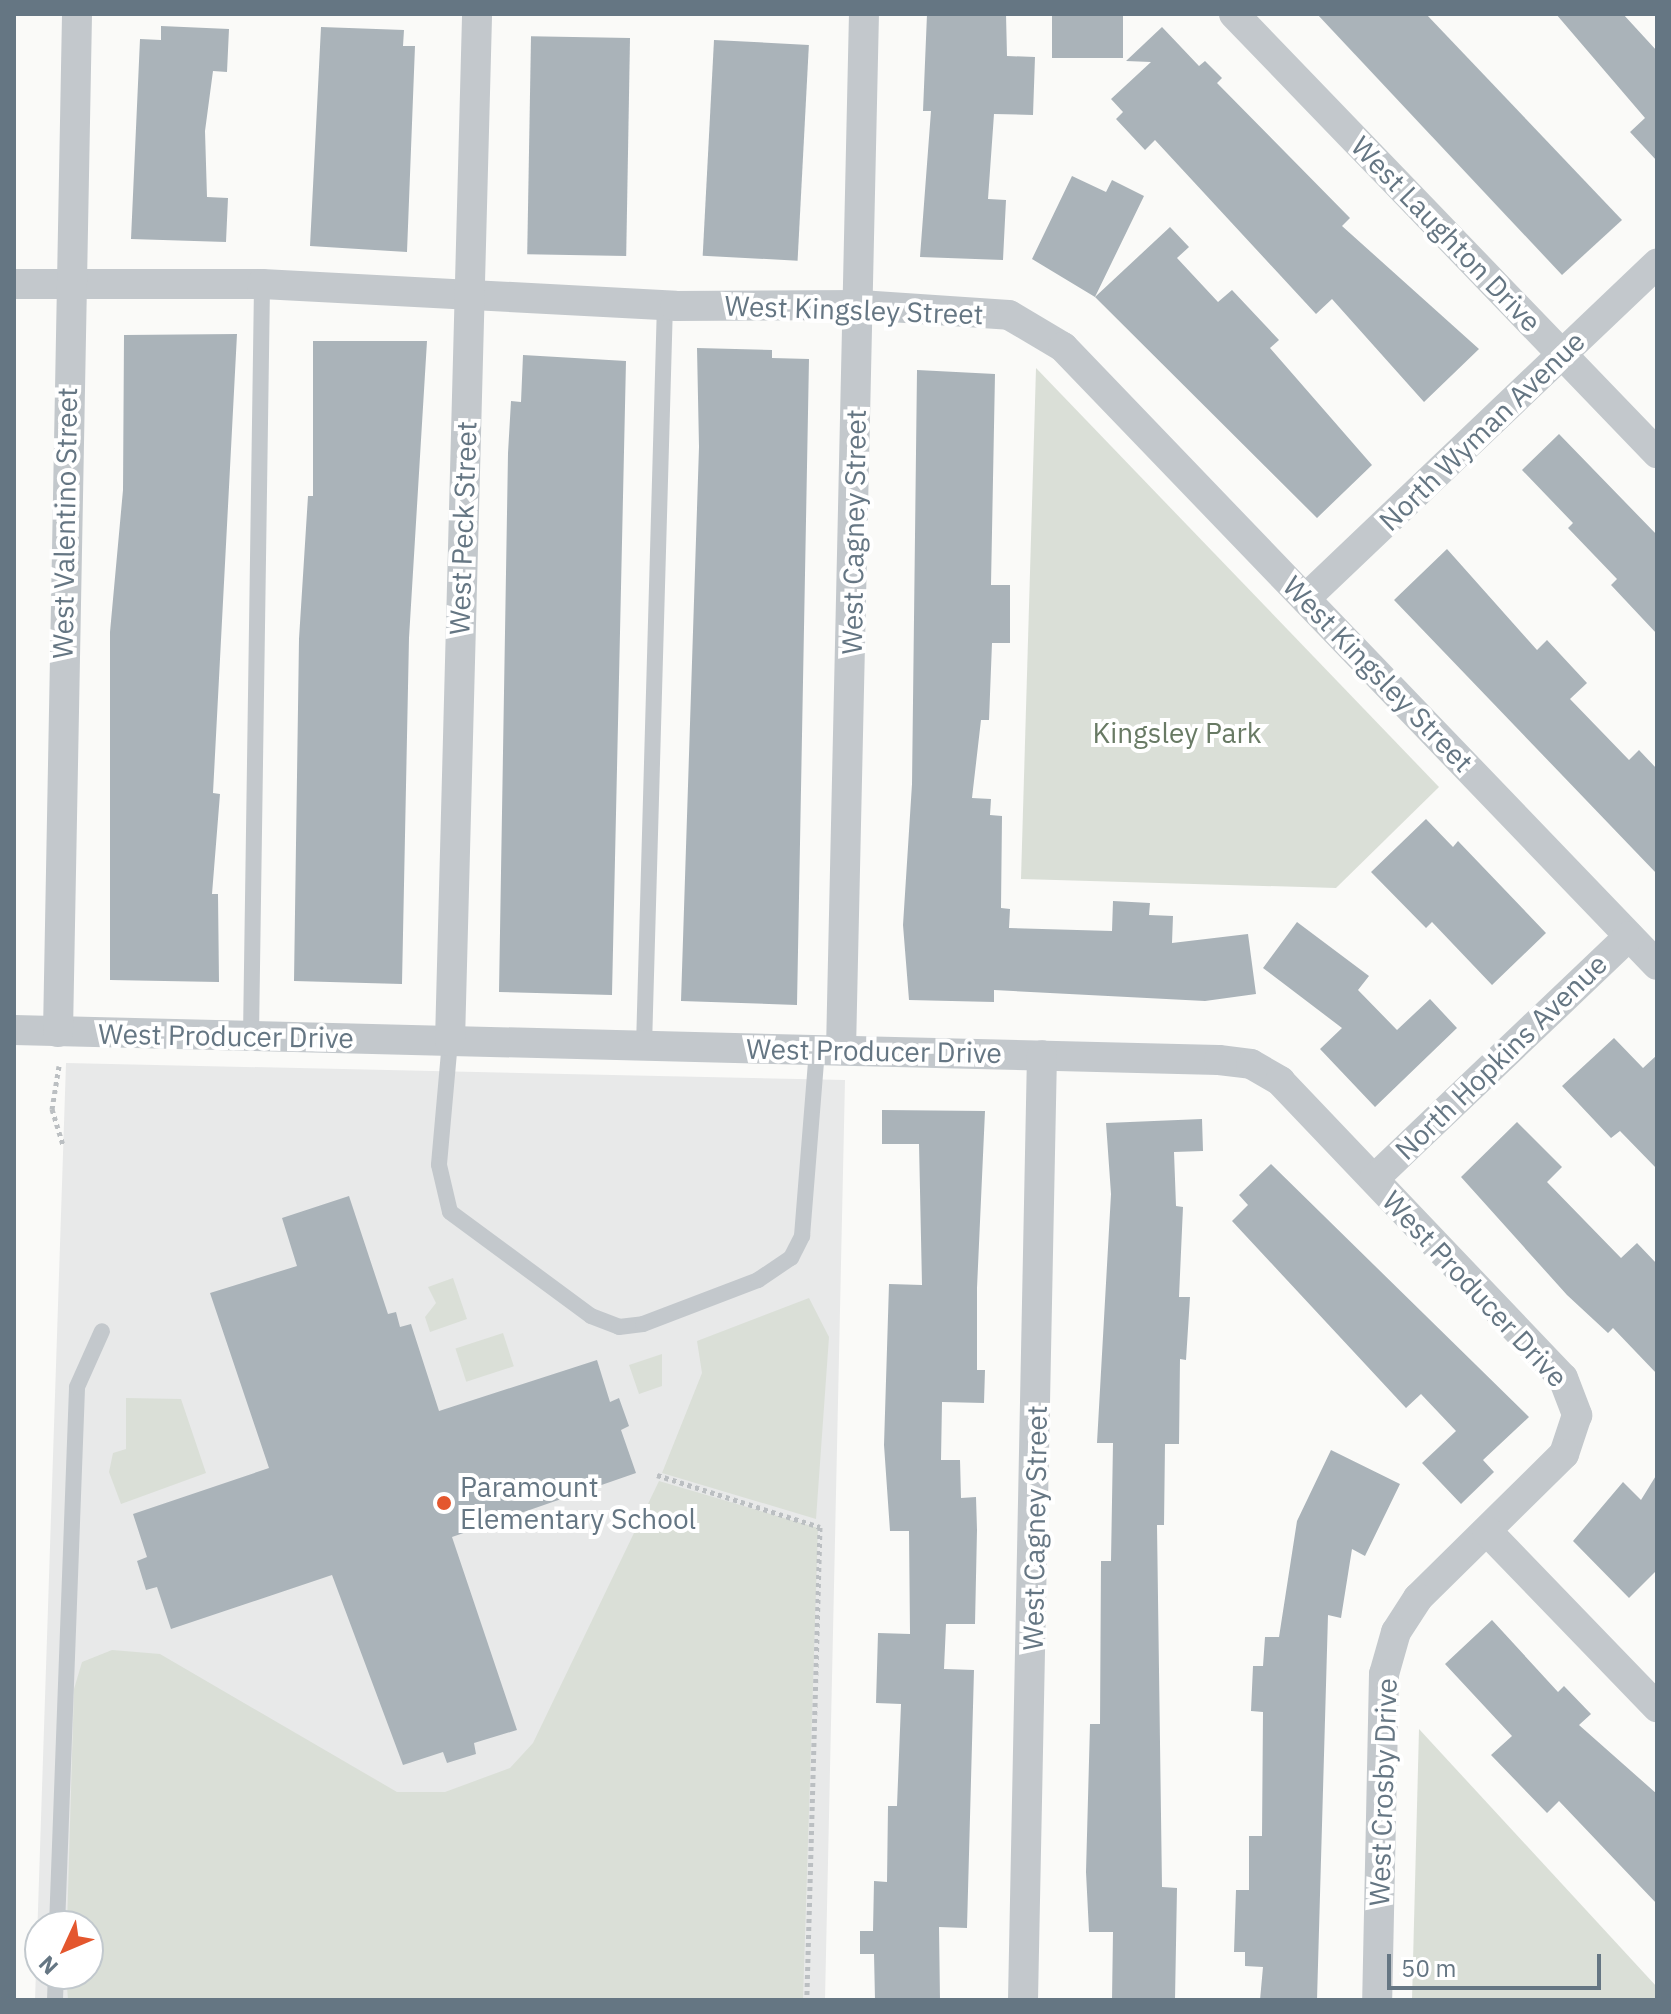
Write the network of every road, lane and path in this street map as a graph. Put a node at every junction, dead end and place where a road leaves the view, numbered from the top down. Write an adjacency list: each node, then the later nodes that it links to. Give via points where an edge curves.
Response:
1 (77, 14): 8 (street, West Valentino Street)
2 (477, 14): 9 (street, West Peck Street)
3 (864, 14): 11 (street, West Cagney Street)
4 (1234, 14): 12 (street, West Laughton Drive)
5 (1657, 264): 12 (street, North Wyman Avenue)
6 (14, 284): 8 (street, West Kingsley Street)
7 (262, 284): 8 (street, West Kingsley Street); 9 (street, West Kingsley Street); 19 (lane)
8 (68, 286): 18 (street, West Valentino Street)
9 (470, 298): 10 (street, West Kingsley Street); 20 (street, West Peck Street)
10 (665, 305): 11 (street, West Kingsley Street); 21 (lane)
11 (860, 305): 14 (street, West Kingsley Street, via 1009,315 1063,347); 22 (street, West Cagney Street)
12 (1562, 355): 13 (street, West Laughton Drive); 14 (street, North Wyman Avenue)
13 (1657, 453)
14 (1306, 598): 15 (street, West Kingsley Street)
15 (1629, 936): 16 (street, West Kingsley Street); 26 (street, North Hopkins Avenue)
16 (1657, 965)
17 (14, 1030): 18 (street, West Producer Drive)
18 (58, 1032): 19 (street, West Producer Drive)
19 (251, 1036): 20 (street, West Producer Drive)
20 (450, 1041): 21 (street, West Producer Drive); 22 (lane, via 440,1142 440,1192 450,1212 591,1316 619,1327 643,1324 758,1280 791,1258 802,1236)
21 (644, 1046): 22 (street, West Producer Drive)
22 (829, 1050): 23 (street, West Producer Drive)
23 (1042, 1055): 26 (street, West Producer Drive, via 1251,1064 1280,1081); 34 (street, West Cagney Street)
24 (59, 1066): 25 (path, via 52,1109)
25 (63, 1144)
26 (1374, 1179): 28 (street, West Producer Drive, via 1563,1378)
27 (102, 1331): 32 (lane, via 77,1387)
28 (1577, 1415): 30 (street, West Crosby Drive, via 1564,1454)
29 (657, 1475): 33 (path, via 820,1527)
30 (1487, 1531): 31 (street); 35 (street, West Crosby Drive, via 1418,1598 1396,1632 1384,1674)
31 (1657, 1707)
32 (58, 1910)
33 (807, 2000)
34 (1023, 2000)
35 (1377, 2000)

